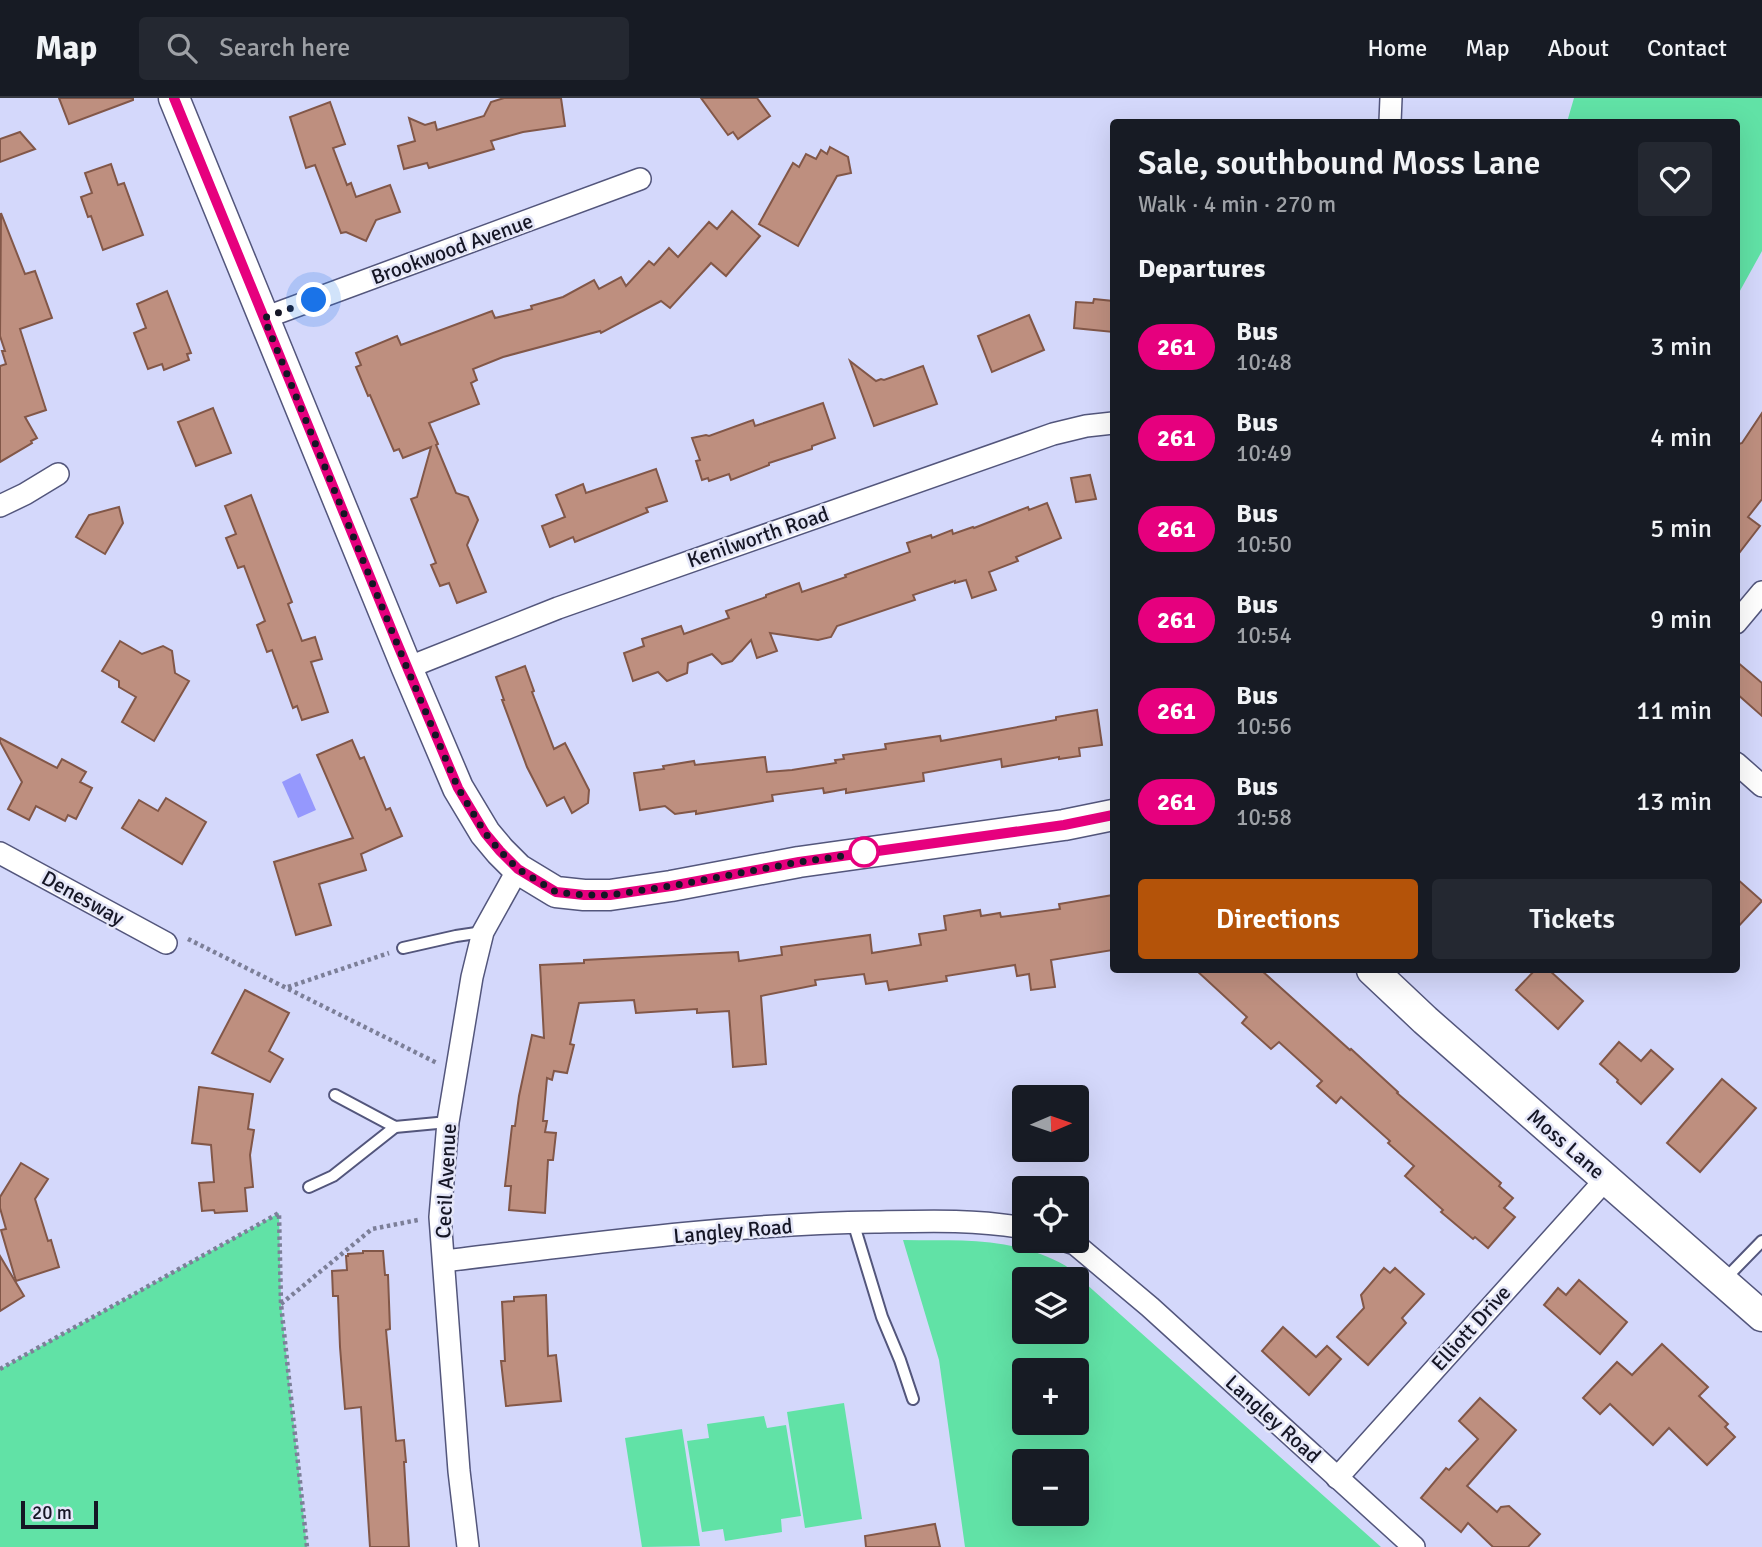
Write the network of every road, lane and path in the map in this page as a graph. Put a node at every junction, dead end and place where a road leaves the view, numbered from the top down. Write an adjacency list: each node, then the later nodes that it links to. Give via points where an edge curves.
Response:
1 (174, 98): 5 (street)
2 (1391, 98): 3 (street)
3 (1390, 119)
4 (640, 179): 5 (street, Brookwood Avenue)
5 (264, 318): 11 (street)
6 (1110, 423): 11 (street, Kenilworth Road, via 1052,434 558,608)
7 (58, 474): 8 (street)
8 (0, 506)
9 (1762, 592): 10 (street)
10 (1740, 617)
11 (407, 668): 16 (street, via 458,788 485,833)
12 (1740, 767): 13 (street)
13 (1762, 786)
14 (1110, 816): 16 (street, via 610,895 556,892)
15 (0, 853): 18 (street, Denesway)
16 (518, 869): 17 (street, Cecil Avenue)
17 (483, 932): 19 (lane); 22 (street, Cecil Avenue)
18 (166, 943): 21 (path, via 186,938)
19 (403, 948): 21 (path)
20 (1375, 973): 26 (street, Moss Lane)
21 (288, 988): 22 (path)
22 (457, 1073): 24 (street, Cecil Avenue)
23 (335, 1095): 25 (lane)
24 (448, 1122): 25 (lane); 28 (street, Cecil Avenue)
25 (395, 1127): 27 (lane, via 333,1176)
26 (1606, 1179): 34 (street, Moss Lane); 39 (street, Elliott Drive)
27 (309, 1187)
28 (440, 1217): 33 (street, Cecil Avenue); 35 (path, via 372,1229)
29 (853, 1222): 30 (street, Langley Road); 33 (street, Langley Road, via 724,1230); 38 (lane)
30 (1012, 1226)
31 (1762, 1241): 34 (lane)
32 (1086, 1253): 39 (street, Langley Road)
33 (444, 1261): 41 (street, Cecil Avenue)
34 (1723, 1281): 36 (street, Moss Lane)
35 (281, 1304): 37 (path, via 279,1213); 40 (path)
36 (1762, 1316)
37 (0, 1370)
38 (912, 1399)
39 (1337, 1478): 42 (street, Langley Road)
40 (307, 1547)
41 (468, 1547)
42 (1414, 1547)

